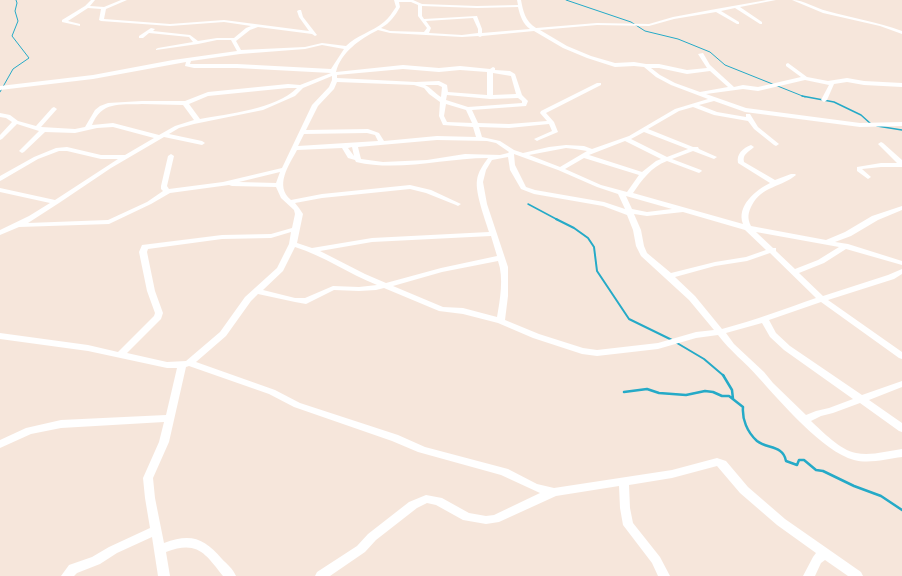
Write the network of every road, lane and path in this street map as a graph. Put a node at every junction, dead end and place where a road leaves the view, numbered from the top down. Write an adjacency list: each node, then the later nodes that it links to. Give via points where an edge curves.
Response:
1 (92, 0): 10 (street)
2 (125, 0): 11 (street)
3 (519, 0): 8 (street)
4 (774, 0): 9 (street)
5 (794, 0): 25 (street, via 825,12 881,25)
6 (419, 2): 7 (street); 8 (street, via 477,7); 14 (street, via 420,16)
7 (397, 3): 20 (street, via 392,19)
8 (521, 6): 21 (street, via 522,15)
9 (736, 7): 13 (street); 16 (street)
10 (87, 8): 11 (street); 17 (street, via 64,21)
11 (104, 8): 18 (street, via 101,19 103,21)
12 (299, 10): 23 (street, via 301,17)
13 (716, 10): 15 (street); 21 (street, via 649,25 602,24)
14 (424, 20): 24 (street, via 429,28); 26 (street, via 475,17)
15 (737, 23)
16 (760, 23)
17 (78, 25)
18 (165, 25): 19 (street, via 216,21); 22 (street)
19 (257, 26): 23 (street); 28 (street, via 248,29)
20 (379, 29): 24 (street, via 390,32); 31 (street, via 357,39)
21 (534, 29): 26 (street); 37 (street, via 565,47 594,59 615,65)
22 (149, 32): 27 (street); 29 (street, via 190,36)
23 (314, 33): 30 (street)
24 (426, 33): 26 (street)
25 (902, 33)
26 (480, 36)
27 (141, 37)
28 (236, 39): 29 (street); 33 (street, via 233,41)
29 (198, 43): 32 (street)
30 (322, 44): 31 (street); 33 (street, via 306,48)
31 (348, 48): 40 (street)
32 (158, 49)
33 (240, 52): 35 (street)
34 (701, 54): 39 (street)
35 (189, 60): 40 (street, via 187,65 194,66 237,66); 47 (street, via 93,77)
36 (788, 65): 41 (street)
37 (646, 66): 39 (street, via 687,72); 50 (street, via 662,79)
38 (492, 70): 40 (street, via 403,67); 51 (street, via 512,74); 52 (street)
39 (711, 70): 48 (street)
40 (334, 75): 46 (street); 55 (street, via 419,84 426,86); 71 (street, via 332,88 315,105)
41 (805, 78): 43 (street); 48 (street, via 758,89)
42 (418, 83): 49 (street, via 443,84)
43 (832, 83): 45 (street, via 847,80); 54 (street)
44 (599, 84): 65 (street, via 543,112)
45 (902, 85)
46 (301, 87): 56 (street, via 208,94 200,96 194,102); 63 (street, via 293,95 261,109)
47 (0, 88)
48 (732, 88): 50 (street)
49 (446, 93): 52 (street); 55 (street)
50 (700, 94): 53 (street)
51 (519, 96): 52 (street); 59 (street, via 525,102 524,105)
52 (490, 97)
53 (713, 99): 57 (street); 60 (street)
54 (824, 100)
55 (443, 101): 59 (street); 67 (street, via 443,124)
56 (184, 103): 63 (street); 68 (street, via 103,106 96,111)
57 (694, 105): 62 (street, via 716,114); 70 (street, via 677,110)
58 (54, 109): 69 (street)
59 (468, 109): 67 (street)
60 (745, 110): 62 (street); 66 (street, via 854,124)
61 (0, 115): 64 (street, via 8,116)
62 (750, 119): 79 (street, via 759,132)
63 (198, 121): 72 (street, via 181,125)
64 (16, 122): 69 (street); 73 (street)
65 (551, 122): 67 (street, via 509,126); 75 (street, via 555,132)
66 (902, 124)
67 (476, 125): 74 (street)
68 (88, 127): 69 (street, via 75,131); 72 (street, via 123,127)
69 (40, 129): 86 (street)
70 (645, 130): 76 (street); 85 (street)
71 (303, 132): 78 (street, via 368,130 377,134); 84 (street)
72 (161, 136): 77 (street); 93 (street)
73 (0, 138)
74 (479, 138): 78 (street, via 437,138); 88 (street, via 498,142)
75 (537, 139)
76 (626, 139): 87 (street); 96 (street)
77 (202, 143)
78 (382, 143): 81 (street)
79 (776, 144)
80 (881, 144): 97 (street)
81 (355, 145): 82 (street); 95 (street)
82 (344, 146): 84 (street); 95 (street, via 350,157)
83 (752, 147): 105 (street, via 742,154 741,163)
84 (294, 148): 98 (street)
85 (696, 148): 94 (street); 96 (street)
86 (22, 151)
87 (592, 151): 89 (street, via 570,146); 92 (street)
88 (511, 153): 89 (street); 91 (street); 116 (street, via 513,166 523,188 604,204)
89 (522, 155): 99 (street)
90 (171, 156): 109 (street, via 164,186)
91 (499, 156): 95 (street, via 464,156 427,162 383,164 360,162); 122 (street, via 490,159 480,176 484,204)
92 (585, 156): 99 (street); 101 (street)
93 (126, 157): 104 (street, via 101,157 58,149 30,161); 111 (street)
94 (714, 157)
95 (357, 159)
96 (667, 159): 100 (street); 101 (street, via 658,162)
97 (902, 164): 103 (street, via 859,168)
98 (285, 169): 106 (street); 107 (street)
99 (560, 169): 110 (street, via 583,180)
100 (699, 170)
101 (643, 174): 110 (street)
102 (794, 174): 105 (street)
103 (868, 177)
104 (0, 179)
105 (775, 183): 118 (street, via 761,190 750,200 744,218)
106 (223, 184): 107 (street); 109 (street)
107 (279, 185): 112 (street, via 283,196)
108 (0, 190): 111 (street)
109 (168, 191): 117 (street, via 109,222)
110 (625, 193): 115 (street); 116 (street)
111 (57, 202): 117 (street)
112 (291, 202): 113 (street, via 322,196 410,187 424,189); 120 (street, via 299,214)
113 (458, 204)
114 (902, 208): 123 (street, via 875,218 848,234)
115 (684, 210): 116 (street, via 647,214); 118 (street)
116 (629, 212): 132 (street, via 644,254)
117 (14, 227): 119 (street); 121 (street)
118 (748, 228): 123 (street); 127 (street)
119 (0, 229)
120 (294, 229): 124 (street); 140 (street, via 271,236 222,237 145,247 143,252 151,291 159,313)
121 (0, 233)
122 (493, 234): 126 (street, via 372,240); 128 (street)
123 (825, 243): 125 (street)
124 (293, 244): 126 (street); 134 (street, via 280,269)
125 (845, 246): 129 (street); 131 (street, via 814,266)
126 (312, 250): 133 (street, via 362,276)
127 (773, 250): 131 (street); 132 (street, via 747,259)
128 (500, 258): 133 (street, via 441,270); 137 (street, via 504,267)
129 (902, 263)
130 (902, 271): 135 (street, via 891,278)
131 (793, 272): 135 (street)
132 (669, 276): 138 (street)
133 (387, 285): 134 (street, via 358,290 332,288 306,301); 137 (street, via 442,308)
134 (256, 291): 142 (street, via 223,334)
135 (822, 299): 136 (street); 141 (street)
136 (764, 318): 138 (street); 144 (street, via 773,334 787,348)
137 (501, 321): 138 (street, via 536,336 582,351 597,353 658,346 696,335)
138 (720, 332): 146 (street, via 731,346)
139 (0, 336): 140 (street)
140 (121, 354): 142 (street, via 167,365)
141 (901, 355)
142 (185, 364): 145 (street); 151 (street, via 272,392 297,405 395,438 411,446 479,464 534,487)
143 (902, 384): 144 (street)
144 (860, 399): 146 (street); 147 (street)
145 (168, 418): 148 (street, via 61,424 29,431); 152 (street, via 164,442 148,478)
146 (806, 419): 149 (street, via 823,438 844,454 867,458)
147 (902, 428)
148 (0, 444)
149 (902, 453)
150 (624, 482): 151 (street); 154 (street, via 720,462 744,490 781,522); 159 (street, via 628,525 656,560)
151 (555, 492): 158 (street, via 496,519 486,520 467,517 438,501 426,499 413,505 372,537 361,549)
152 (156, 530): 153 (street); 155 (street, via 96,561 73,569)
153 (160, 548): 156 (street); 157 (street, via 193,542 210,553)
154 (824, 553): 160 (street, via 817,560); 161 (street)
155 (67, 576)
156 (164, 576)
157 (230, 576)
158 (321, 576)
159 (664, 576)
160 (809, 576)
161 (857, 576)

